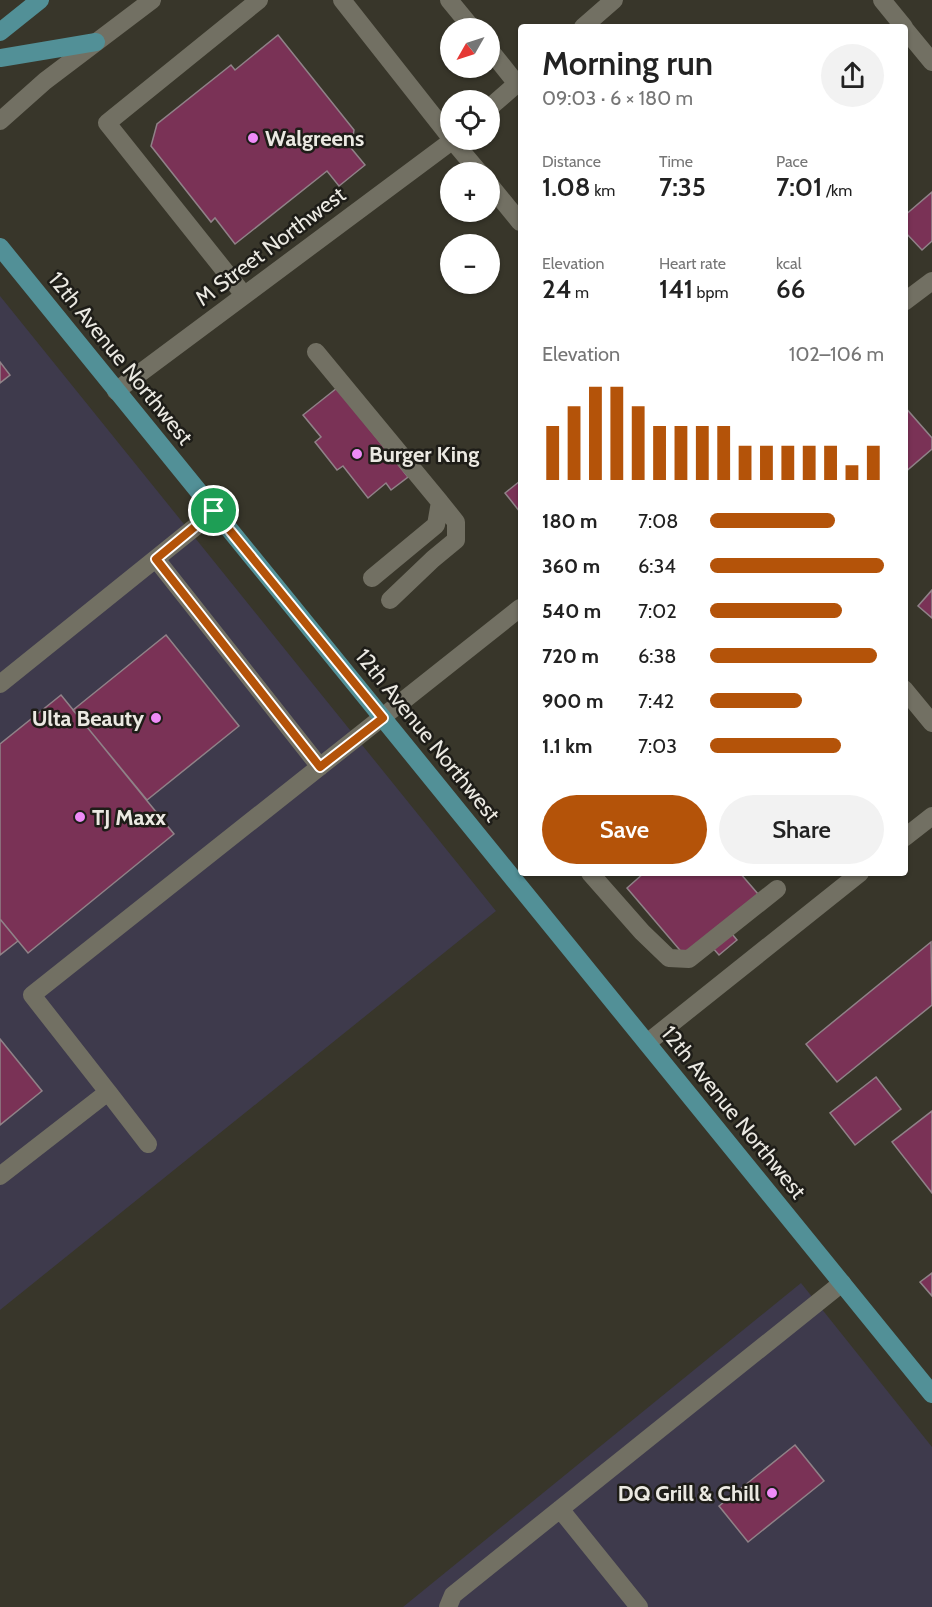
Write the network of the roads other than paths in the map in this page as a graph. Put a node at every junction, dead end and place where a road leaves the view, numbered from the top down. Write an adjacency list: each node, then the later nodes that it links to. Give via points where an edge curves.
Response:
1 (40, 0): 11 (main road)
2 (152, 0): 13 (street)
3 (259, 0): 29 (street, via 107,123)
4 (342, 0): 21 (street)
5 (449, 0): 8 (street)
6 (614, 0): 9 (street)
7 (882, 0): 10 (street)
8 (464, 18)
9 (586, 24)
10 (902, 24)
11 (0, 32)
12 (908, 32): 16 (street)
13 (96, 42): 14 (main road); 20 (street)
14 (0, 58)
15 (500, 61): 17 (street)
16 (932, 62)
17 (518, 81)
18 (518, 83): 19 (street)
19 (500, 98)
20 (0, 121)
21 (440, 124)
22 (440, 148): 29 (street, M Street Northwest)
23 (461, 150): 24 (street)
24 (471, 162)
25 (500, 197): 26 (street)
26 (518, 220)
27 (0, 247): 32 (main road, 12th Avenue Northwest)
28 (932, 281): 30 (street)
29 (244, 295): 32 (street, M Street Northwest)
30 (908, 299)
31 (316, 352): 33 (street)
32 (116, 391): 34 (main road, 12th Avenue Northwest)
33 (440, 502): 36 (street, via 436,525); 37 (street, via 456,522 456,540)
34 (214, 511): 35 (street); 41 (main road, 12th Avenue Northwest)
35 (156, 559): 39 (street); 43 (street)
36 (372, 578)
37 (390, 600)
38 (518, 610): 41 (street)
39 (0, 684)
40 (908, 694): 42 (street)
41 (383, 718): 43 (street); 49 (main road, 12th Avenue Northwest)
42 (932, 723)
43 (320, 767): 50 (street, via 32,995)
44 (932, 816): 45 (street)
45 (908, 835)
46 (594, 876): 48 (street, via 669,958 689,959)
47 (857, 876): 49 (street)
48 (781, 893)
49 (647, 1043): 53 (main road, 12th Avenue Northwest)
50 (108, 1092): 51 (street); 52 (street)
51 (148, 1144)
52 (0, 1176)
53 (842, 1283): 54 (main road, 12th Avenue Northwest); 55 (street)
54 (932, 1394)
55 (560, 1509): 56 (street, via 453,1595); 57 (street)
56 (448, 1607)
57 (639, 1607)

